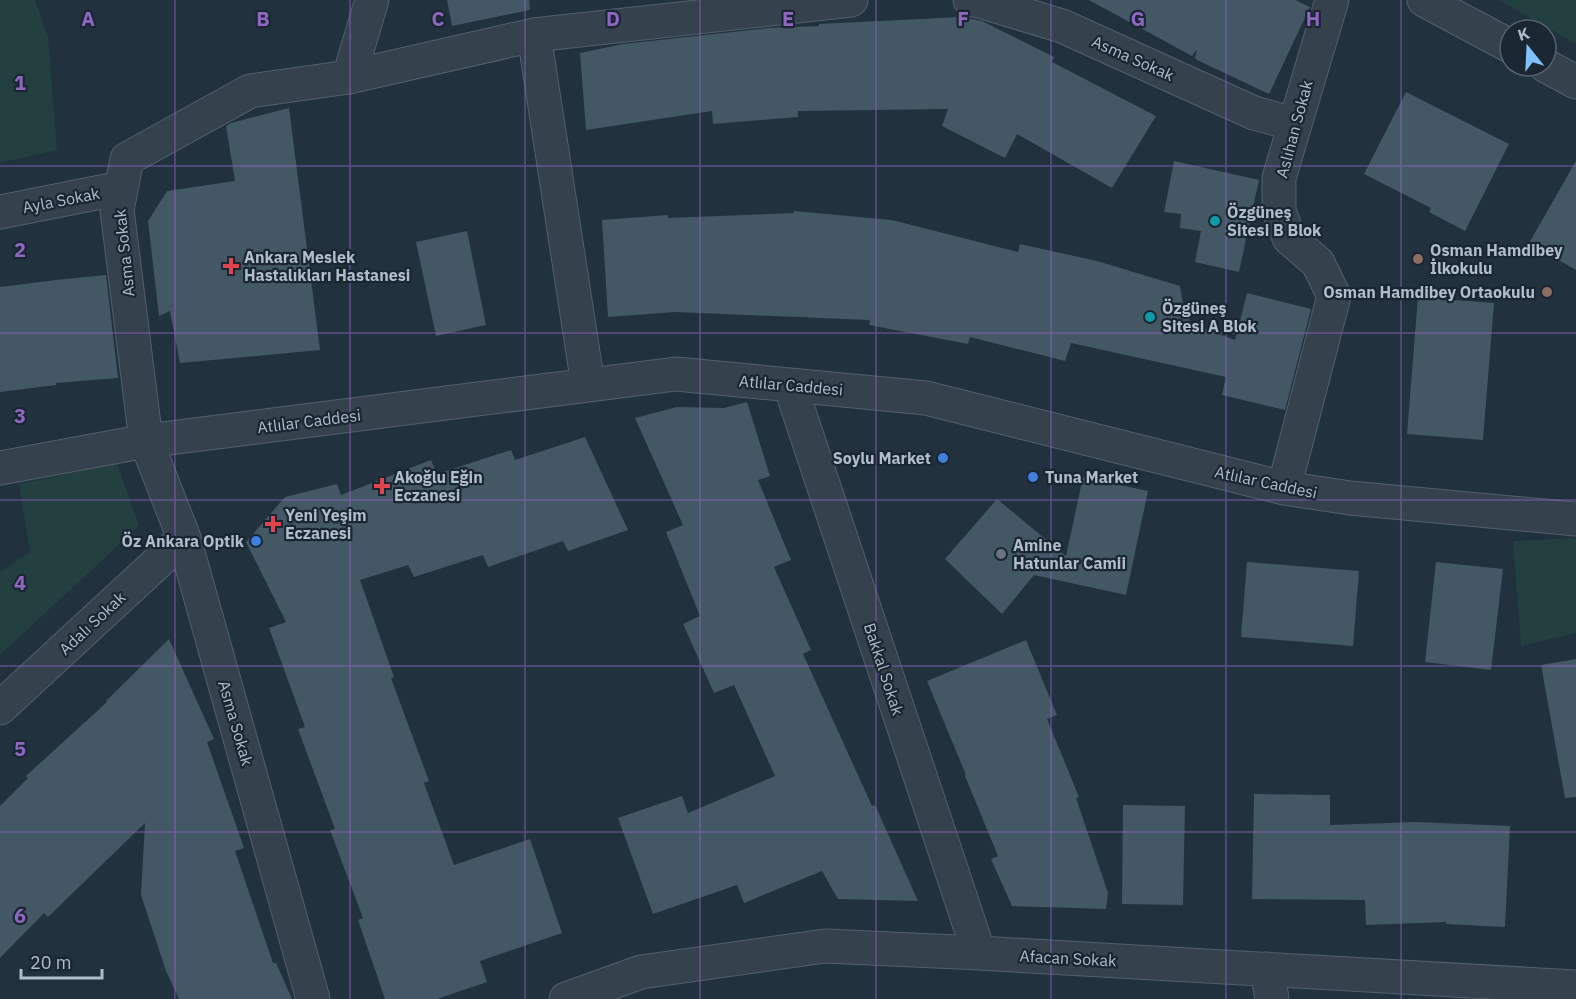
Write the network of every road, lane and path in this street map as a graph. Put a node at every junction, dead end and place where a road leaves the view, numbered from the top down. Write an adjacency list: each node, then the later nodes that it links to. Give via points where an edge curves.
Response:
1 (372, 0): 9 (street)
2 (851, 0): 6 (street, Asma Sokak)
3 (970, 0): 11 (street, Asma Sokak, via 1062,26 1254,113)
4 (1332, 0): 11 (street, Aslıhan Sokak)
5 (1424, 0): 7 (street)
6 (534, 34): 9 (street, Asma Sokak); 14 (street)
7 (1498, 40)
8 (1558, 72): 10 (street)
9 (349, 77): 12 (street, Asma Sokak, via 250,91 127,159)
10 (1576, 82)
11 (1294, 124): 18 (street, Aslıhan Sokak, via 1279,178 1279,211 1289,237 1318,263 1334,296)
12 (121, 188): 13 (street, Ayla Sokak); 16 (street, Asma Sokak, via 117,210)
13 (0, 212)
14 (588, 385): 15 (street, Atlılar Caddesi, via 676,374); 16 (street, Atlılar Caddesi)
15 (790, 385): 18 (street, Atlılar Caddesi, via 926,398); 22 (street, Bakkal Sokak)
16 (146, 441): 17 (street, Atlılar Caddesi); 20 (street, Asma Sokak)
17 (0, 468)
18 (1284, 488): 19 (street, Atlılar Caddesi)
19 (1576, 519)
20 (184, 538): 21 (street, Adalı Sokak); 25 (street, Asma Sokak)
21 (0, 708)
22 (979, 953): 23 (street, Afacan Sokak); 26 (street, Afacan Sokak, via 825,946 641,972)
23 (1270, 984): 24 (street, Afacan Sokak)
24 (1576, 987)
25 (313, 999)
26 (566, 999)

